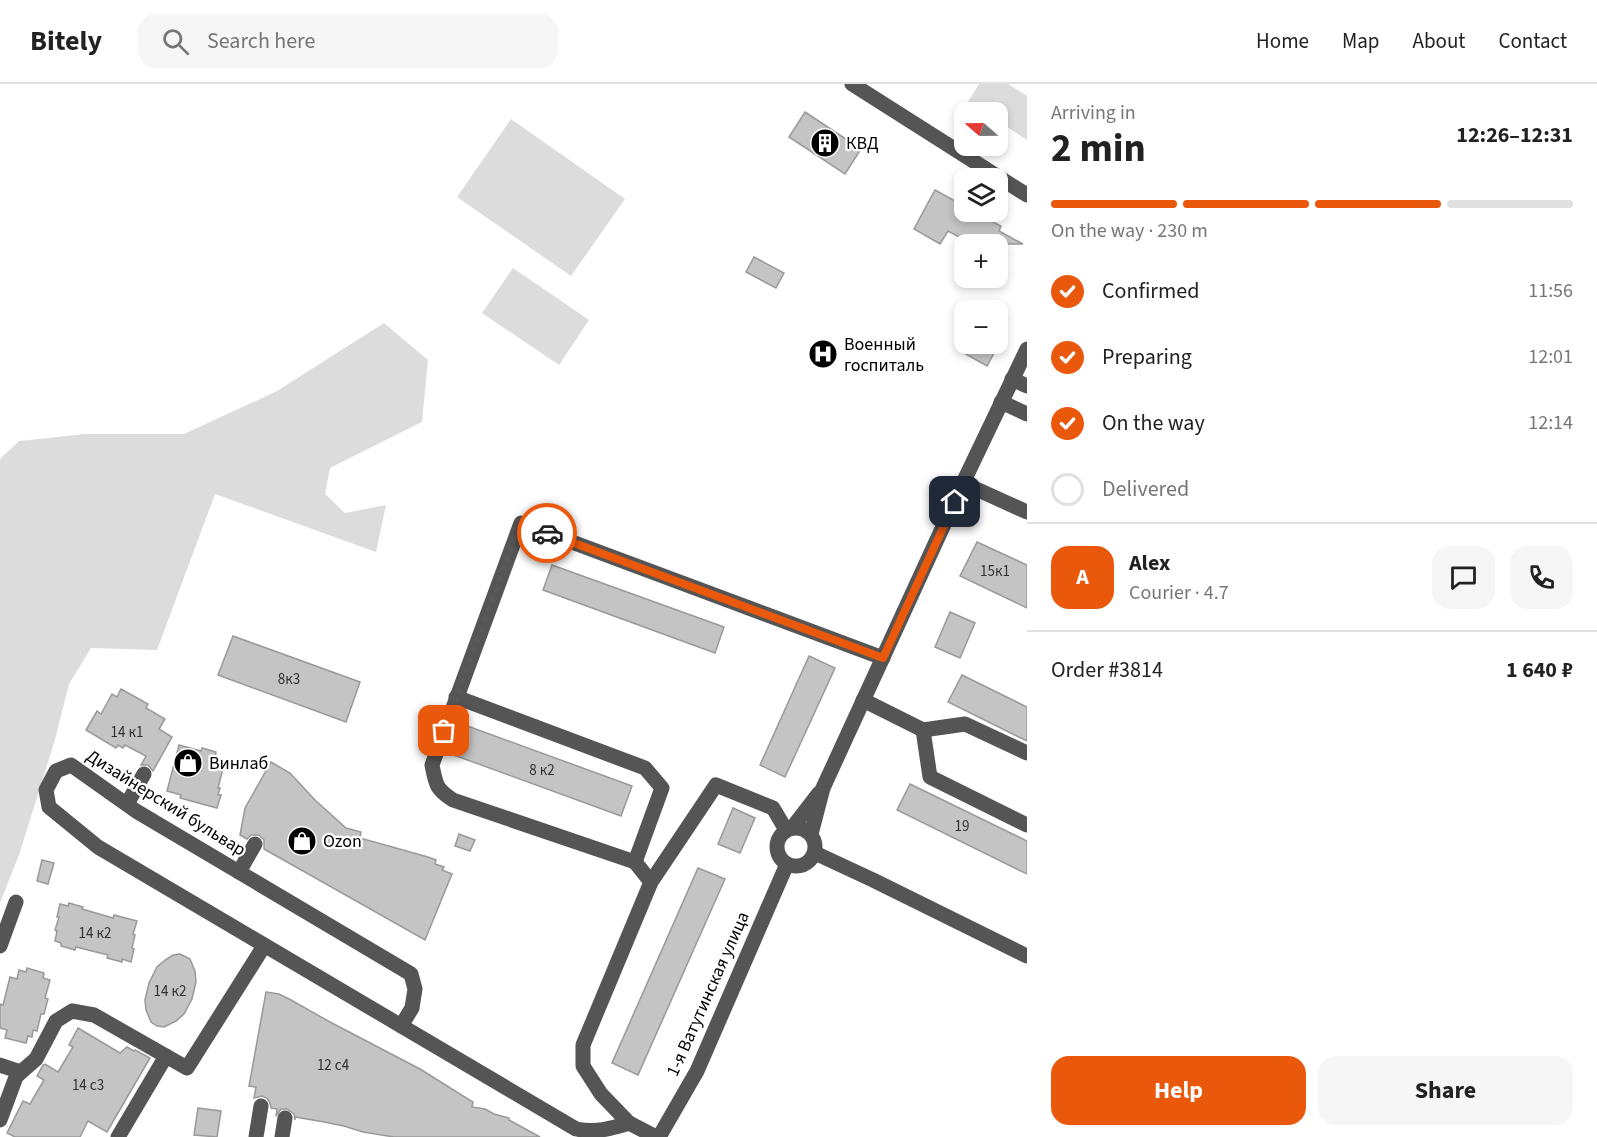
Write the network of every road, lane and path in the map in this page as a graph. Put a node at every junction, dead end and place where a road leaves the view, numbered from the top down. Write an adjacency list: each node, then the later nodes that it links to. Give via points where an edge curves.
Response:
1 (852, 84): 2 (street)
2 (1027, 195)
3 (1027, 349): 4 (street)
4 (1012, 379): 5 (street); 6 (street)
5 (1027, 386)
6 (1001, 402): 7 (street); 8 (street)
7 (1027, 414)
8 (963, 483): 9 (street); 10 (street)
9 (1027, 513)
10 (883, 658): 11 (street, via 520,523); 12 (street)
11 (456, 697): 23 (street, via 645,768 662,788); 23 (street, via 432,765 440,792 453,800)
12 (863, 699): 13 (street); 16 (street)
13 (923, 730): 14 (street, via 965,724); 18 (street, via 930,777)
14 (1027, 753)
15 (144, 774): 17 (street)
16 (823, 788): 19 (street); 20 (street)
17 (127, 804): 25 (street, Дизайнерский бульвар); 29 (street, Дизайнерский бульвар, via 71,765 56,771 46,790 49,807 98,847)
18 (1027, 825)
19 (789, 829): 20 (street, via 799,827); 24 (street, via 777,841 778,854); 26 (street, via 773,808 717,784)
20 (811, 834): 22 (street)
21 (255, 844): 25 (street)
22 (815, 853): 24 (street, via 806,864); 30 (street)
23 (635, 862): 26 (street)
24 (787, 864): 42 (street, 1-я Ватутинская улица, via 698,1071)
25 (239, 872): 31 (street, Дизайнерский бульвар, via 411,974 415,989 412,1008)
26 (651, 882): 37 (street, via 583,1044 583,1066 601,1094)
27 (16, 902): 28 (street)
28 (0, 946)
29 (264, 946): 31 (street, Дизайнерский бульвар); 32 (street, via 187,1068)
30 (1027, 956)
31 (401, 1026): 37 (street, Дизайнерский бульвар, via 576,1129 609,1130)
32 (166, 1056): 34 (street, via 94,1015 72,1011 56,1021 36,1059); 38 (street)
33 (0, 1065): 34 (street)
34 (21, 1072): 36 (street)
35 (285, 1118): 41 (street)
36 (0, 1120)
37 (629, 1123): 42 (street)
38 (118, 1137)
39 (256, 1137): 40 (street, via 266,1107)
40 (265, 1137)
41 (282, 1137)
42 (658, 1137)

